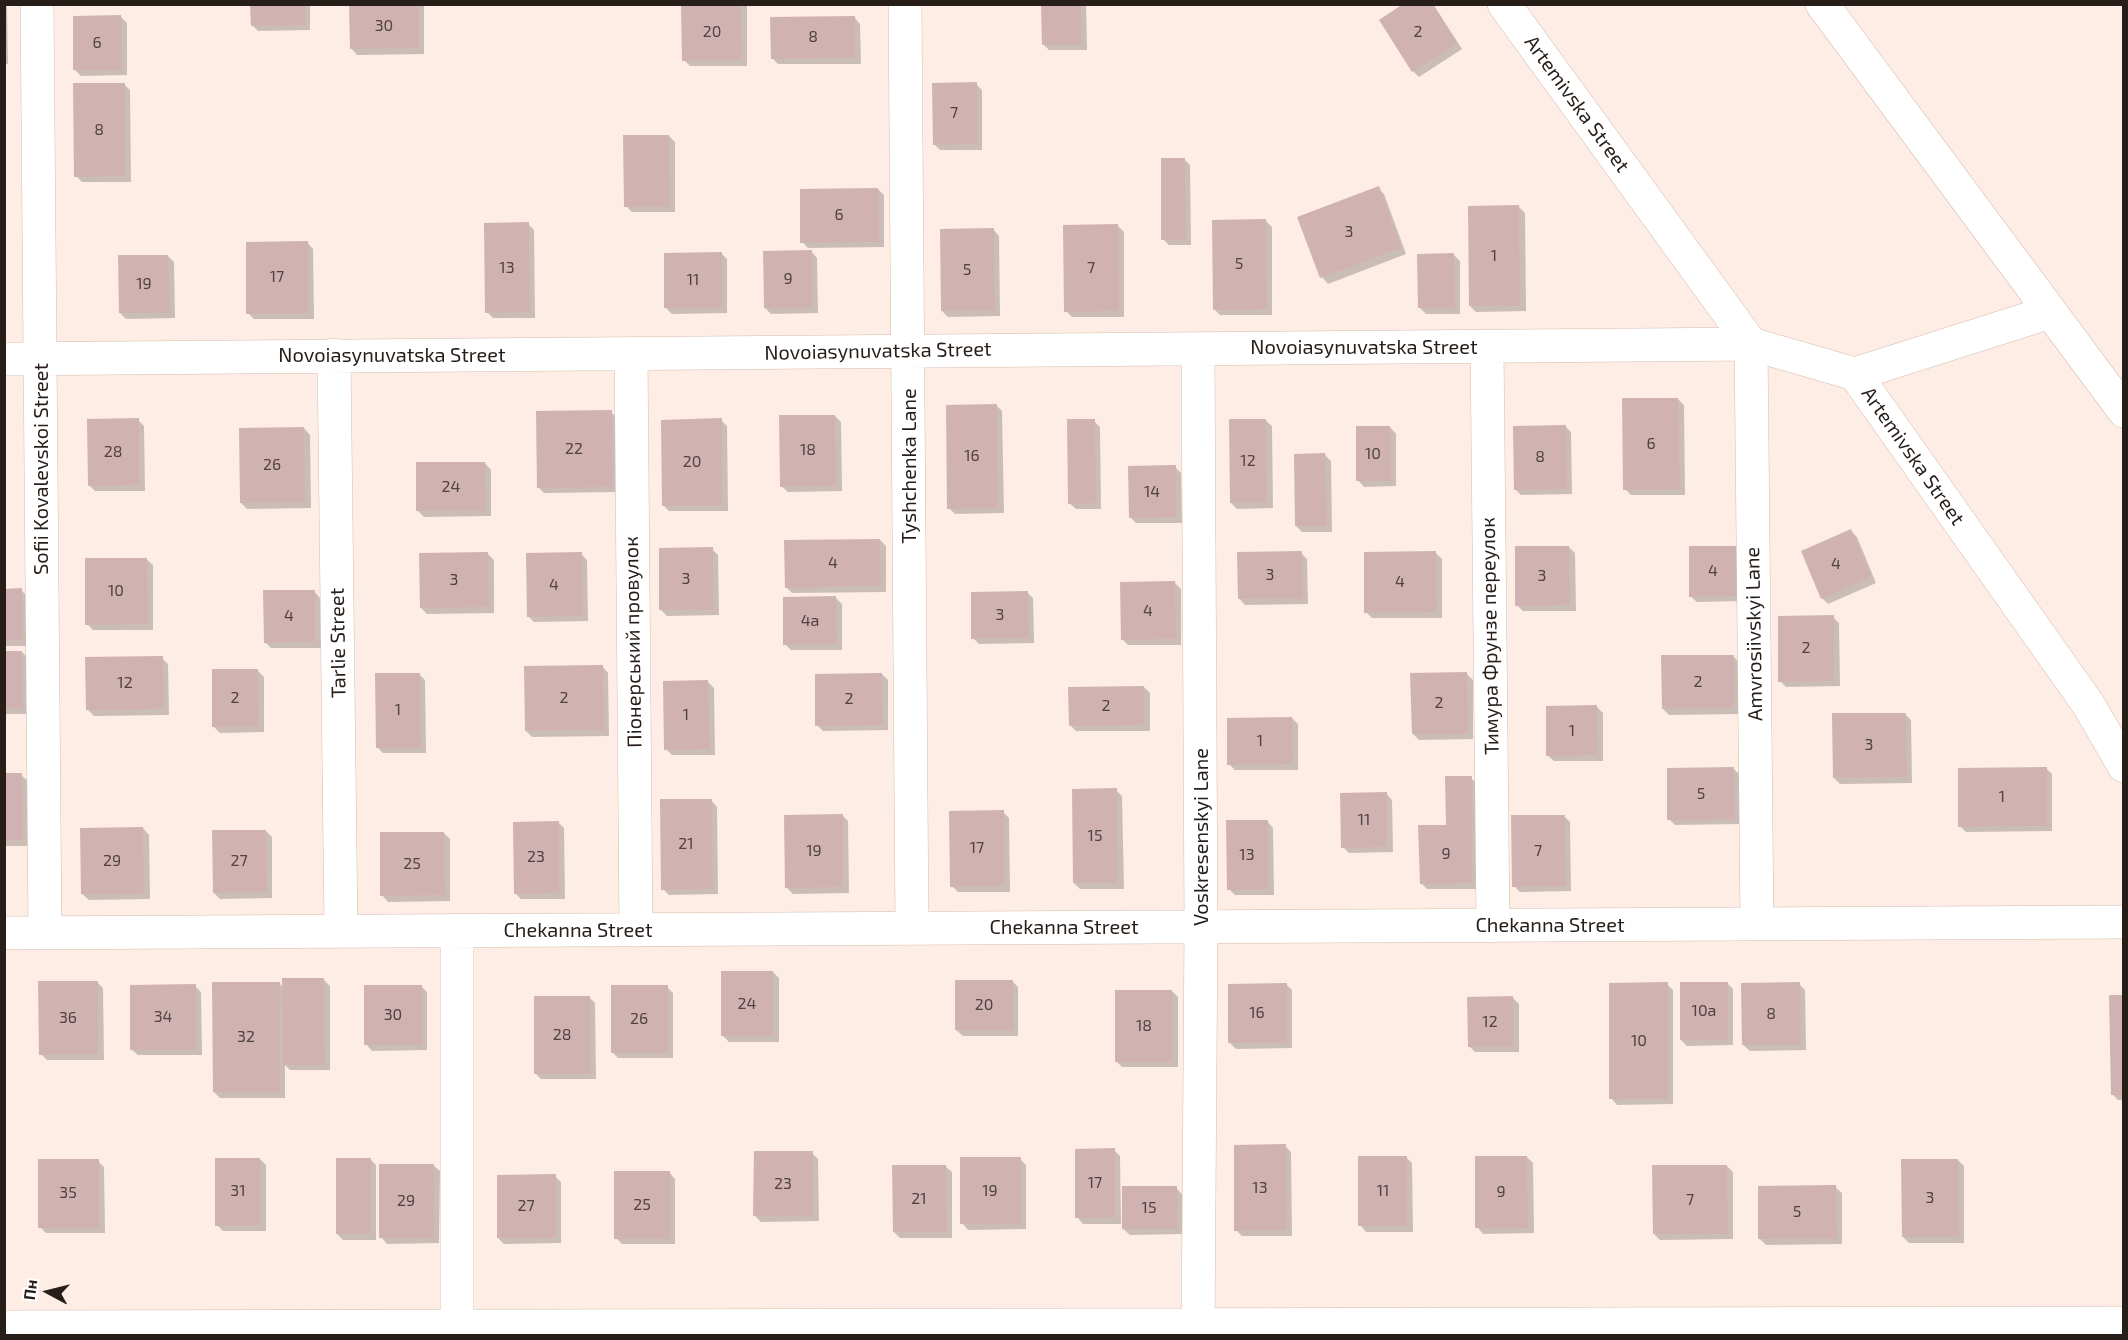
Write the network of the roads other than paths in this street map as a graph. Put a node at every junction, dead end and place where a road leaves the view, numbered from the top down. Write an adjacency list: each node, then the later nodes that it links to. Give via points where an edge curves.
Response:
1 (37, 4): 12 (street, Sofii Kovalevskoi Street)
2 (905, 4): 9 (street, Tyshchenka Lane)
3 (1504, 4): 6 (street, Artemivska Street)
4 (1822, 4): 5 (street)
5 (2050, 312): 14 (street); 15 (street)
6 (1751, 344): 7 (street, Novoiasynuvatska Street); 14 (street, Artemivska Street); 18 (street, Amvrosiivskyi Lane)
7 (1487, 346): 8 (street, Novoiasynuvatska Street); 19 (street, Тимура Фрунзе переулок)
8 (1198, 349): 9 (street, Novoiasynuvatska Street); 20 (street, Voskresenskyi Lane)
9 (908, 351): 10 (street, Novoiasynuvatska Street); 21 (street, Tyshchenka Lane)
10 (631, 354): 11 (street, Novoiasynuvatska Street); 23 (street, Пiонерський провулок)
11 (334, 355): 12 (street, Novoiasynuvatska Street); 24 (street, Tarlie Street)
12 (40, 359): 13 (street, Novoiasynuvatska Street); 26 (street, Sofii Kovalevskoi Street)
13 (4, 360)
14 (1855, 374): 16 (street, Artemivska Street, via 2088,704)
15 (2124, 411)
16 (2124, 766)
17 (2124, 922): 18 (street, Chekanna Street)
18 (1757, 924): 19 (street, Chekanna Street)
19 (1493, 926): 20 (street, Chekanna Street)
20 (1201, 927): 21 (street, Chekanna Street); 31 (street, Voskresenskyi Lane)
21 (912, 928): 23 (street, Chekanna Street)
22 (457, 930): 23 (street, Chekanna Street); 24 (street, Chekanna Street); 28 (street)
23 (636, 930)
24 (341, 931): 26 (street, Chekanna Street)
25 (4, 933): 26 (street, Chekanna Street)
26 (45, 933)
27 (2124, 1323): 30 (street)
28 (457, 1326): 32 (street); 33 (street)
29 (4, 1327): 33 (street)
30 (1770, 1329): 31 (street)
31 (1198, 1330): 32 (street)
32 (623, 1331)
33 (50, 1332)

